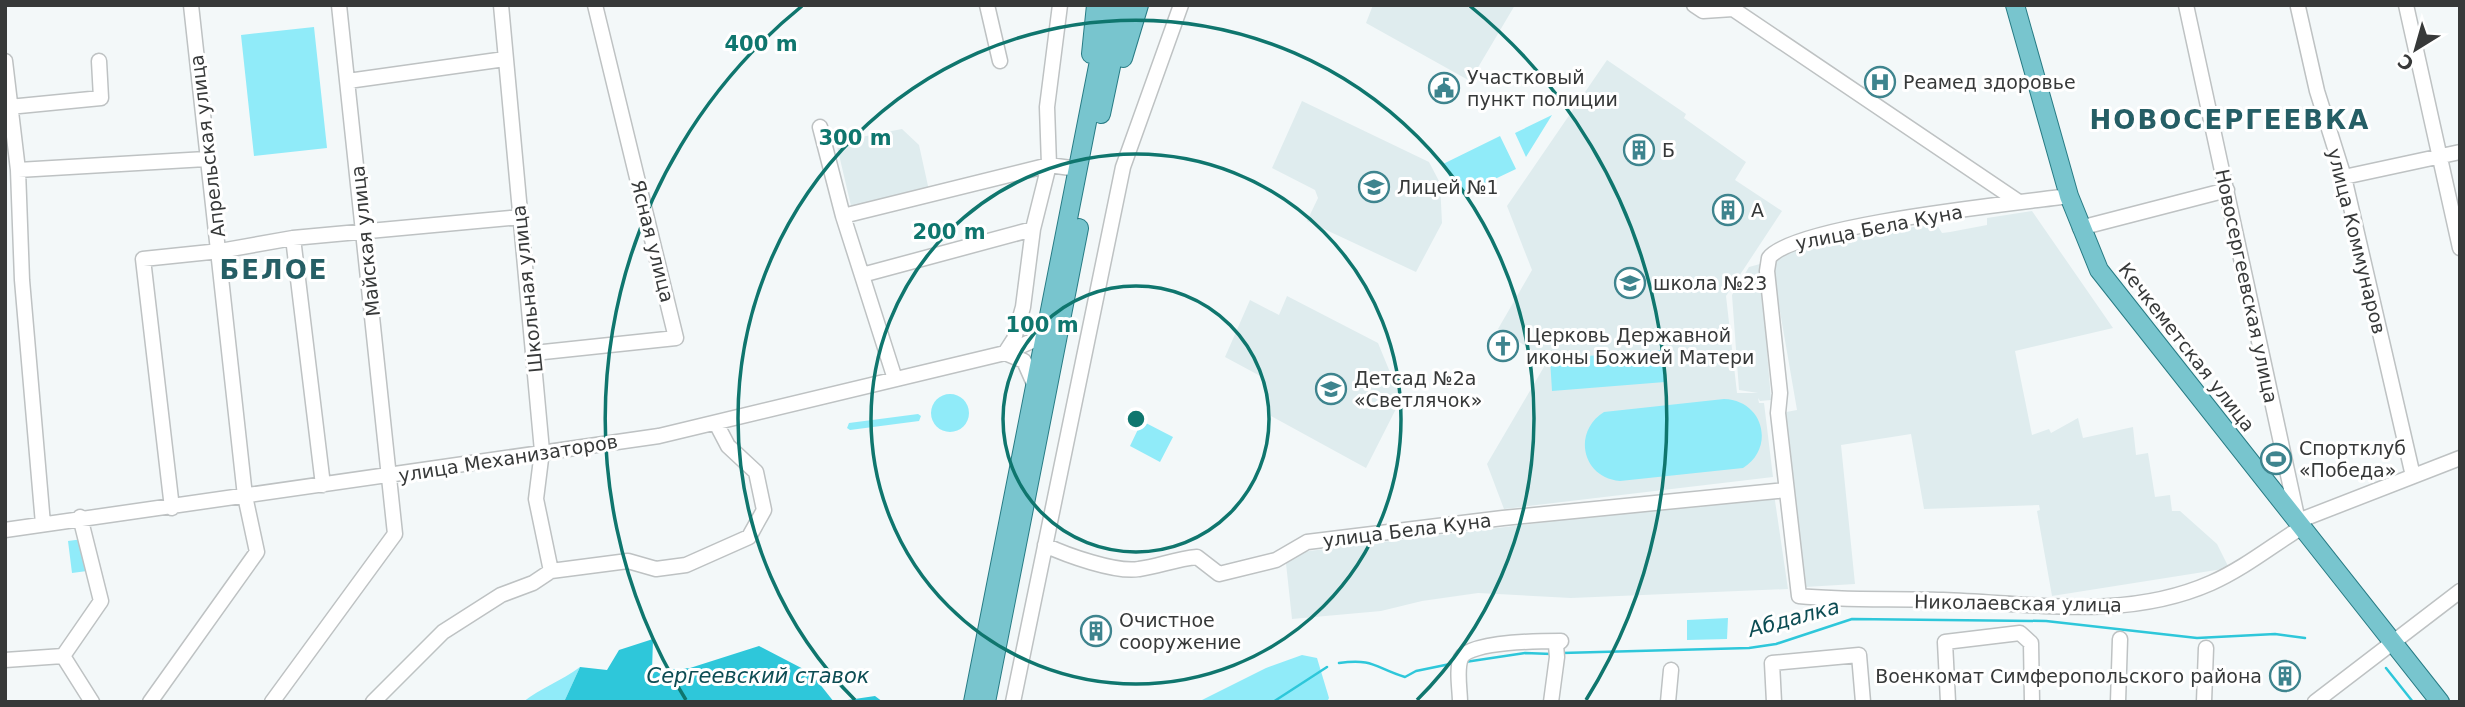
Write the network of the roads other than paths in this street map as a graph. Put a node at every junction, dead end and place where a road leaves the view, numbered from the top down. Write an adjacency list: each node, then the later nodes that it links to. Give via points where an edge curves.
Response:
1 (191, 5): 28 (street, Апрельская улица)
2 (339, 5): 21 (street, Майская улица)
3 (501, 5): 17 (street, Школьная улица)
4 (595, 5): 47 (street, Ясная улица, via 676,338)
5 (988, 5): 20 (street)
6 (1060, 5): 29 (street, via 1047,107)
7 (1096, 5): 23 (main road)
8 (1111, 5): 23 (main road)
9 (1124, 5): 25 (main road)
10 (1139, 5): 25 (main road)
11 (1181, 5): 64 (street, via 1123,167)
12 (1694, 5): 35 (street, via 1703,11 1733,9)
13 (2015, 5): 34 (main road, Кечкеметская улица)
14 (2186, 5): 33 (street, Новосергеевская улица)
15 (2406, 5): 27 (street)
16 (2298, 7): 32 (street, улица Коммунаров, via 2317,91)
17 (505, 59): 21 (street); 38 (street, Школьная улица)
18 (5, 61): 22 (street)
19 (99, 61): 22 (street, via 101,97)
20 (1000, 61)
21 (348, 81): 41 (street, Майская улица)
22 (9, 107): 31 (street)
23 (1088, 114): 30 (main road)
24 (820, 127): 37 (street)
25 (1096, 134): 79 (main road)
26 (2460, 152): 27 (street)
27 (2441, 156): 32 (street); 36 (street)
28 (206, 159): 31 (street); 44 (street, Апрельская улица)
29 (1049, 165): 30 (street); 37 (street); 40 (street)
30 (1078, 169): 46 (main road)
31 (18, 170): 61 (street, via 22,281)
32 (2344, 177): 55 (street, улица Коммунаров)
33 (2227, 190): 39 (street); 62 (street, Новосергеевская улица)
34 (2069, 195): 35 (street, улица Бела Куна); 39 (main road, Кечкеметская улица)
35 (2018, 202): 57 (street, улица Бела Куна, via 1844,230 1774,250 1766,265)
36 (2455, 209): 43 (street)
37 (843, 216): 45 (street)
38 (520, 217): 41 (street); 47 (street, Школьная улица)
39 (2080, 228): 62 (main road, Кечкеметская улица, via 2099,270)
40 (1033, 229): 45 (street); 48 (street, via 1023,307)
41 (364, 232): 42 (street); 54 (street, Майская улица)
42 (293, 238): 44 (street); 56 (street)
43 (2460, 248)
44 (220, 251): 58 (street, Апрельская улица); 59 (street, via 144,259)
45 (862, 275): 49 (street)
46 (1049, 319): 48 (street, улица Механизаторов, via 1032,341); 50 (main road)
47 (534, 353): 52 (street, Школьная улица)
48 (1005, 353): 49 (street, улица Механизаторов); 50 (street, via 1024,361)
49 (895, 379): 51 (street, улица Механизаторов)
50 (1035, 387): 78 (main road)
51 (717, 425): 52 (street, улица Механизаторов); 65 (street, via 728,446 756,472 764,510 749,537 679,567 656,569 628,561)
52 (542, 451): 54 (street, улица Механизаторов); 65 (street, Школьная улица, via 536,499)
53 (2460, 458): 55 (street)
54 (391, 476): 56 (street, улица Механизаторов); 76 (street, Майская улица, via 395,534)
55 (2413, 476): 62 (street)
56 (323, 485): 58 (street, улица Механизаторов)
57 (1786, 490): 64 (street, улица Бела Куна, via 1307,542 1276,560 1219,574 1197,557 1137,570 1080,559); 67 (street, улица Бела Куна)
58 (245, 495): 59 (street, улица Механизаторов); 75 (street, Апрельская улица, via 257,552)
59 (172, 508): 60 (street, улица Механизаторов)
60 (80, 517): 61 (street, улица Механизаторов); 71 (street, via 102,600)
61 (43, 524): 63 (street, улица Механизаторов)
62 (2300, 524): 67 (street, Николаевская улица, via 2212,583 2139,604 2099,608); 69 (main road, Кечкеметская улица)
63 (5, 530)
64 (1045, 545): 80 (street)
65 (551, 571): 77 (street, via 453,625)
66 (2460, 591): 69 (street)
67 (1799, 596)
68 (2120, 639): 88 (street)
69 (2391, 641): 90 (street); 91 (main road, Кечкеметская улица)
70 (2206, 648): 89 (street)
71 (63, 656): 72 (street); 74 (street)
72 (5, 660)
73 (1671, 670): 83 (street)
74 (92, 702)
75 (150, 702)
76 (272, 702)
77 (373, 702)
78 (973, 702)
79 (986, 702)
80 (1013, 702)
81 (1460, 702): 82 (street, via 1460,662 1465,653 1498,644 1561,640)
82 (1551, 702)
83 (1668, 702)
84 (1774, 702): 85 (street, via 1772,663 1858,655)
85 (1863, 702)
86 (1948, 702): 87 (street, via 1945,642 2020,633 2031,643)
87 (2032, 702)
88 (2118, 702)
89 (2204, 702)
90 (2315, 702)
91 (2440, 702)

